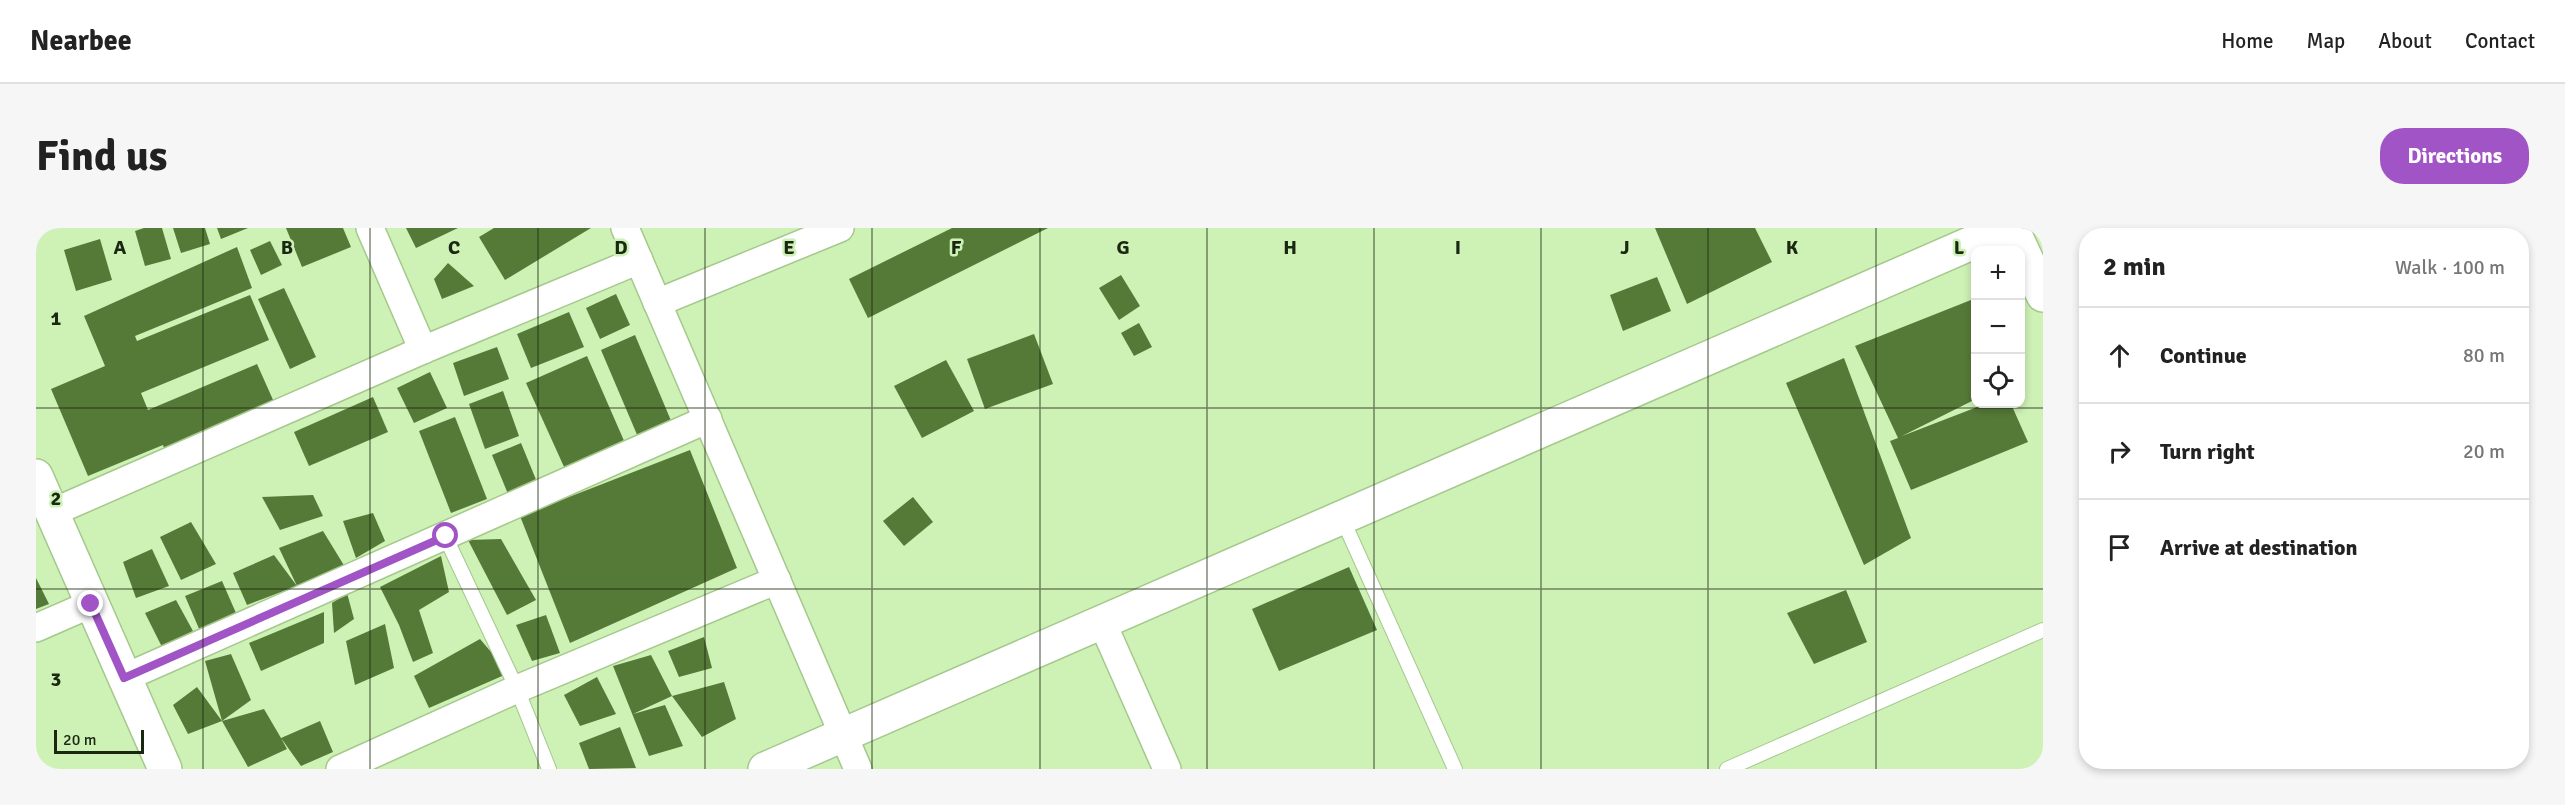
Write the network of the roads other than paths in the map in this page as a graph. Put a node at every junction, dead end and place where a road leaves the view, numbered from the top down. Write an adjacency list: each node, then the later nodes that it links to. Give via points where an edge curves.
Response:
1 (370, 228): 9 (street)
2 (625, 228): 6 (street)
3 (840, 228): 8 (street)
4 (2006, 228): 13 (street)
5 (2012, 228): 7 (street)
6 (639, 260): 8 (street); 9 (street)
7 (2043, 295)
8 (657, 303): 10 (street)
9 (423, 350): 12 (street)
10 (708, 419): 14 (street); 15 (street)
11 (36, 476): 12 (street)
12 (51, 513): 16 (street)
13 (1342, 518): 17 (street); 29 (lane)
14 (446, 536): 20 (street); 21 (lane)
15 (777, 580): 21 (street); 22 (street)
16 (91, 604): 18 (street); 20 (street)
17 (1102, 622): 22 (street); 28 (street)
18 (36, 628)
19 (2043, 630): 30 (lane)
20 (124, 678): 23 (street)
21 (517, 689): 24 (street); 25 (lane)
22 (844, 735): 26 (street); 27 (street)
23 (165, 769)
24 (340, 769)
25 (549, 769)
26 (765, 769)
27 (858, 769)
28 (1167, 769)
29 (1455, 769)
30 (1727, 769)

